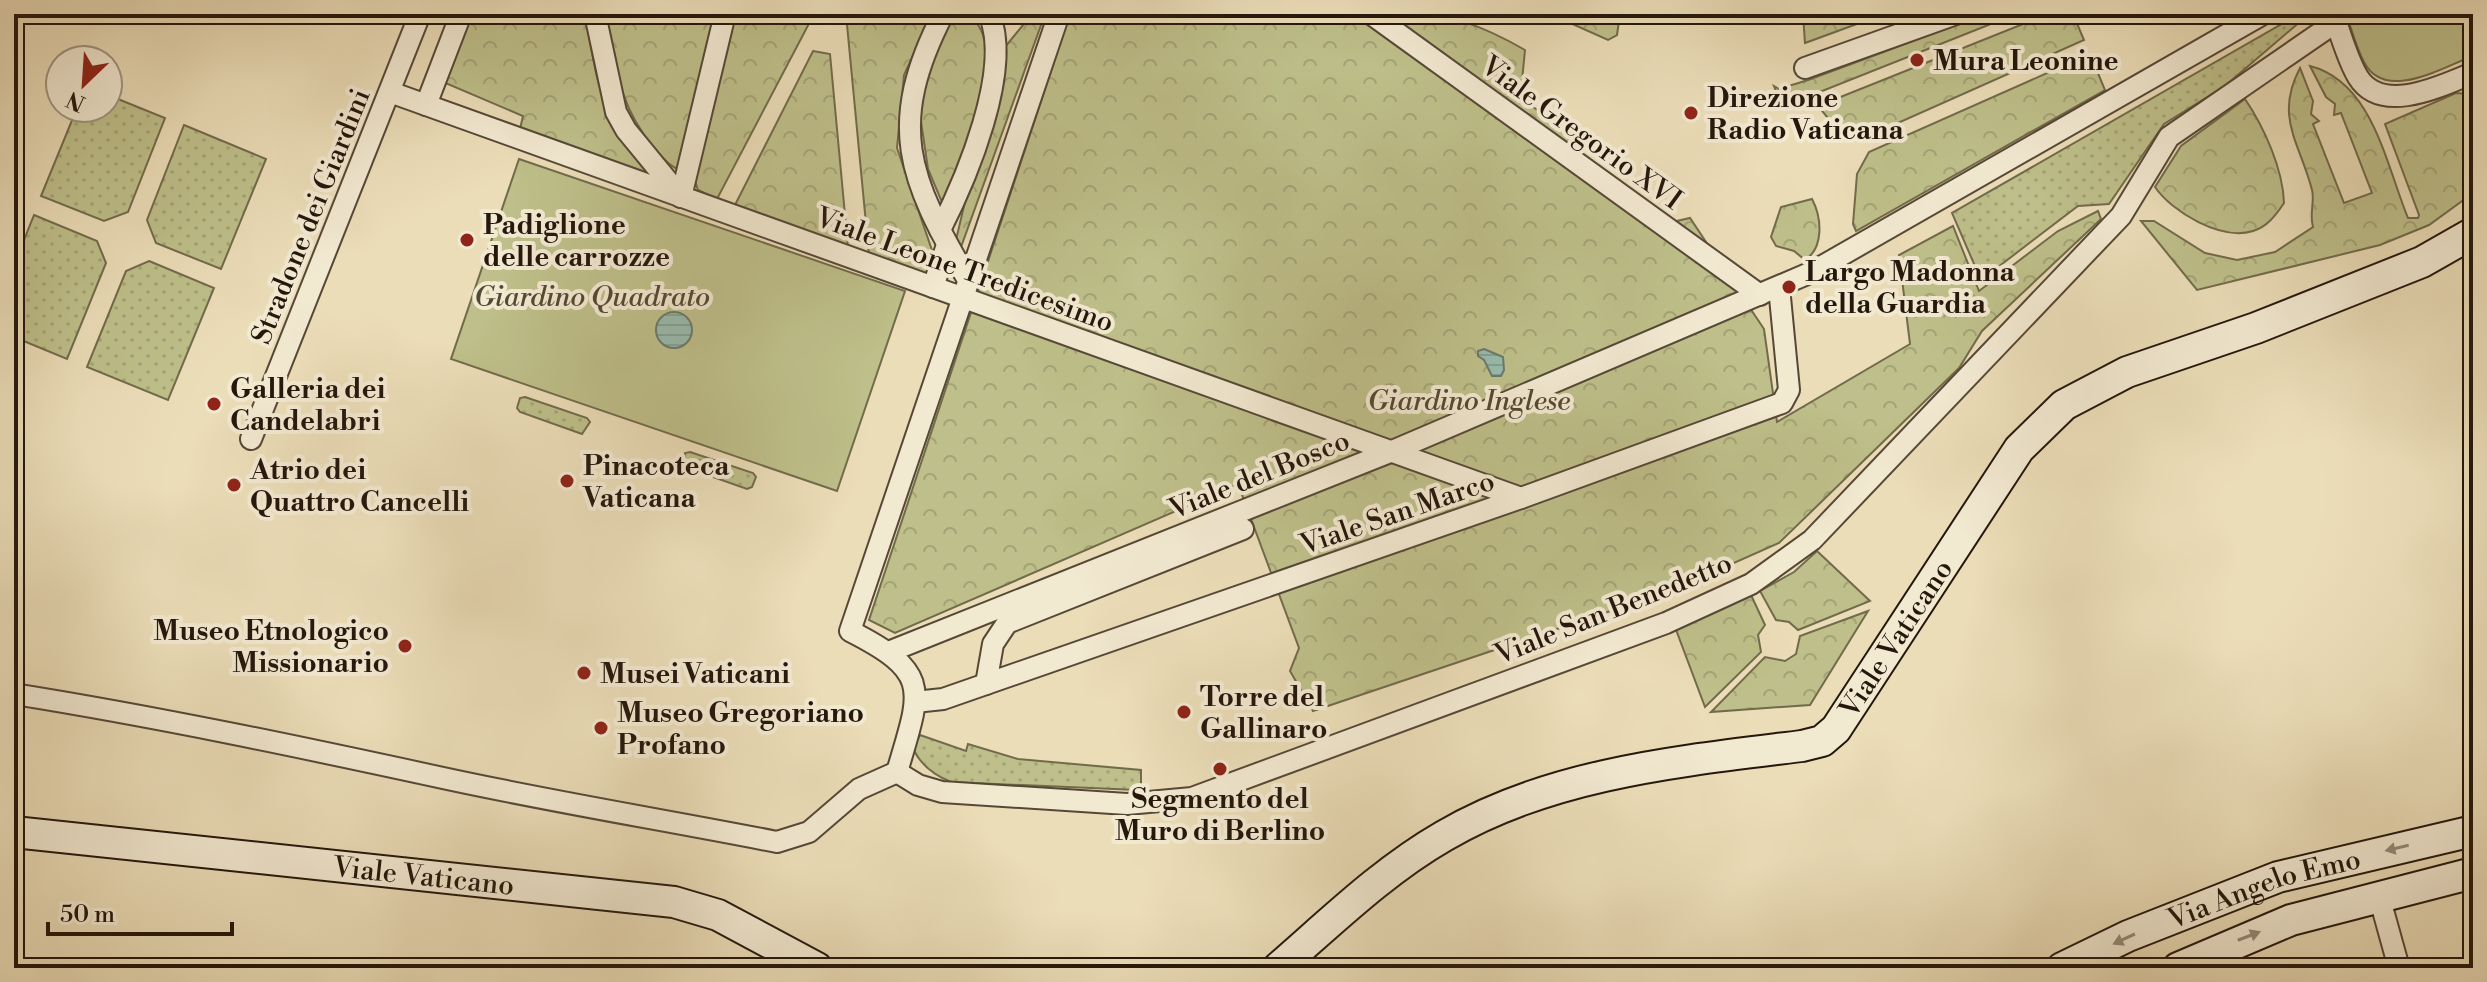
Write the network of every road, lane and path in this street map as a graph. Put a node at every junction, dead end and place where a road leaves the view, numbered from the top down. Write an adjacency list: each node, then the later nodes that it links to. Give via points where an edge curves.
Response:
1 (420, 14): 14 (street, Stradone dei Giardini)
2 (461, 14): 15 (street)
3 (595, 14): 16 (street, via 616,112)
4 (725, 14): 16 (street)
5 (943, 14): 18 (street, via 915,77 908,123 926,203)
6 (989, 14): 18 (street, via 994,27 993,95)
7 (1059, 14): 20 (street)
8 (1371, 14): 21 (street, Viale Gregorio XVI)
9 (1956, 14): 12 (street)
10 (2263, 14): 21 (street, Viale del Bosco, via 1832,261)
11 (2335, 18): 13 (street, via 2357,76 2374,90 2408,95); 30 (street, Viale San Benedetto, via 2169,137 2121,216 1812,540 1751,584 1666,623 1192,798 1127,804 942,792)
12 (1805, 68)
13 (2473, 73)
14 (390, 92): 15 (street, Viale Leone Tredicesimo); 22 (street, Stradone dei Giardini)
15 (426, 105): 16 (street, Viale Leone Tredicesimo)
16 (681, 197): 19 (street, Viale Leone Tredicesimo)
17 (2473, 233): 37 (street, Viale Vaticano, via 2422,262 2127,372 2064,405 2019,449 1836,729 1822,741 1605,776 1520,799 1415,854)
18 (944, 238): 19 (street); 20 (street)
19 (933, 287): 20 (street, Viale Leone Tredicesimo)
20 (965, 289): 23 (street, Viale Leone Tredicesimo); 26 (street, via 850,631)
21 (1770, 291): 23 (street, Viale del Bosco); 24 (street, Viale San Marco, via 1789,390 1782,403)
22 (251, 439)
23 (1390, 452): 24 (street, Viale Leone Tredicesimo); 26 (street, Viale del Bosco)
24 (1521, 498): 27 (street, Viale San Marco)
25 (1243, 529): 27 (street, via 1007,623 993,644)
26 (891, 651): 29 (street, via 915,688)
27 (986, 684): 29 (street, Viale San Marco)
28 (14, 694): 30 (street, via 777,842 809,832 859,789)
29 (915, 702): 30 (street)
30 (897, 772)
31 (2473, 831): 35 (street, Via Angelo Emo, one-way to 35, via 2278,877 2228,895)
32 (14, 832): 36 (street, Viale Vaticano, via 674,902 726,918)
33 (2473, 873): 34 (street, Via Angelo Emo)
34 (2379, 896): 39 (street, Via Angelo Emo, one-way to 34, via 2291,920); 40 (street)
35 (2096, 961): 38 (street, Via Angelo Emo)
36 (817, 968)
37 (1278, 968)
38 (2062, 968)
39 (2178, 968)
40 (2399, 968)

